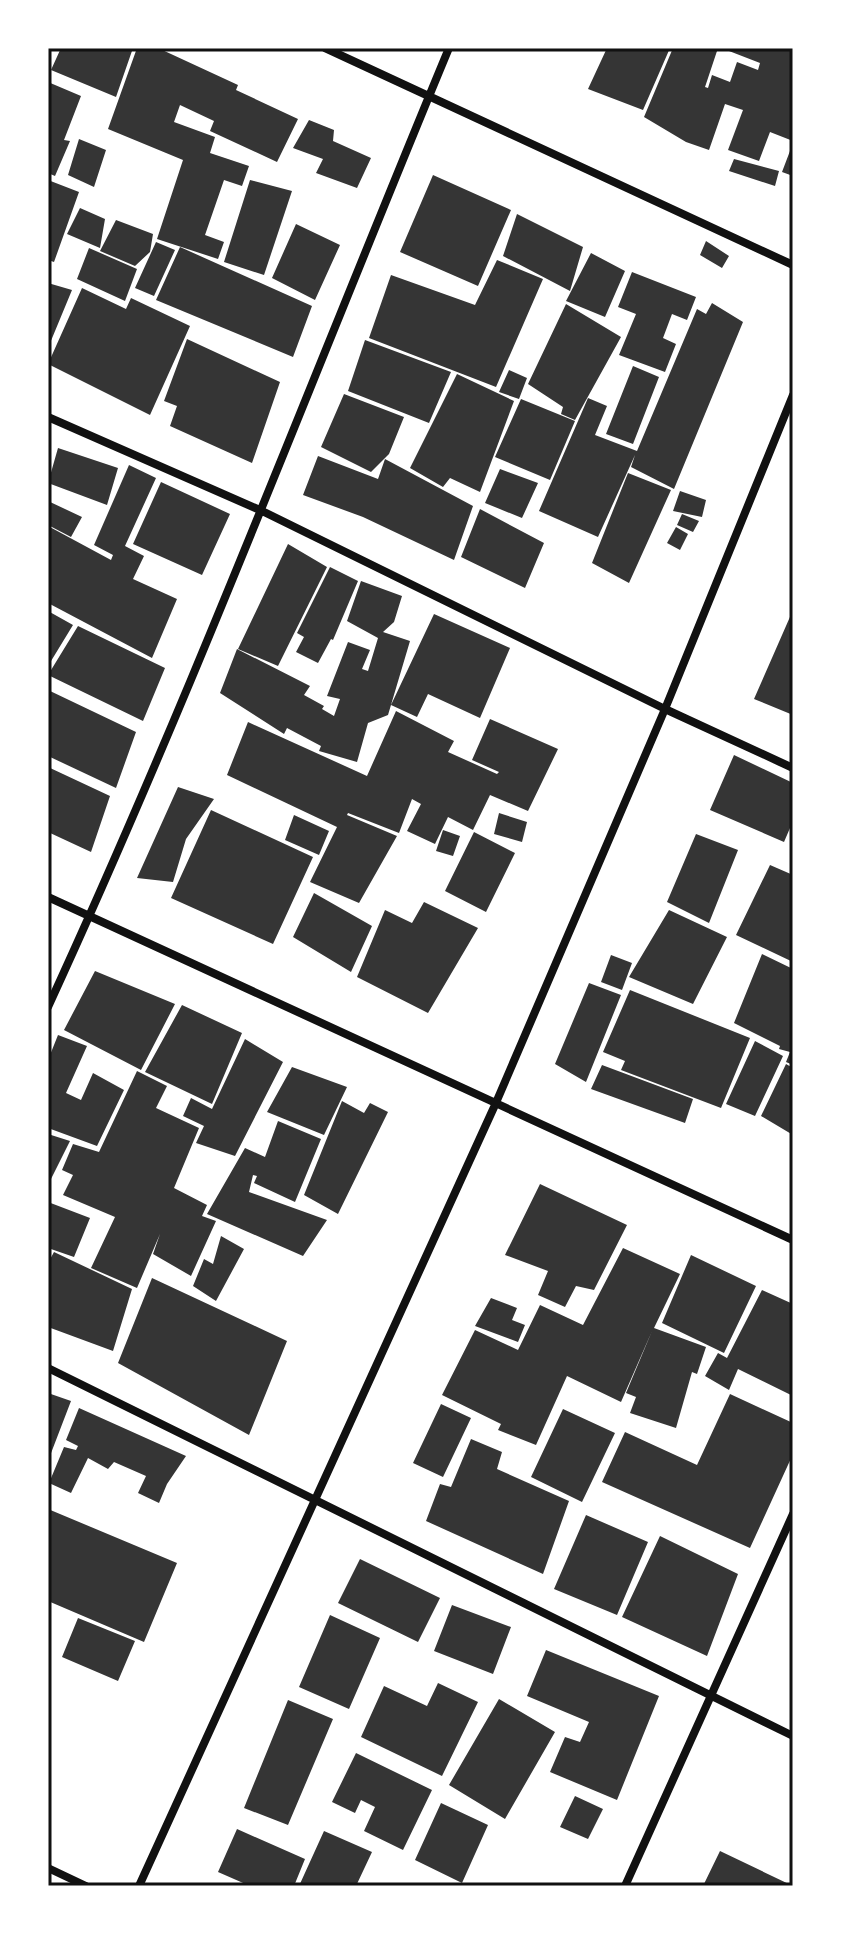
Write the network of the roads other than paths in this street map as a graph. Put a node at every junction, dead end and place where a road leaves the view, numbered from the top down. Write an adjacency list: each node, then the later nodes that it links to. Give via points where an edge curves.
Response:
1 (325, 48): 3 (street)
2 (449, 48): 3 (street)
3 (429, 96): 4 (street); 7 (street)
4 (793, 265)
5 (793, 395): 8 (street)
6 (48, 417): 7 (street)
7 (262, 511): 8 (street); 11 (street)
8 (665, 709): 9 (street); 13 (street)
9 (793, 768)
10 (48, 897): 11 (street)
11 (90, 916): 12 (street); 13 (street)
12 (48, 1007)
13 (495, 1105): 14 (street); 16 (street)
14 (793, 1240)
15 (48, 1368): 16 (street)
16 (316, 1499): 18 (street); 22 (street)
17 (793, 1514): 18 (street)
18 (711, 1697): 19 (street); 23 (street)
19 (793, 1736)
20 (48, 1868): 21 (street)
21 (86, 1886)
22 (139, 1886)
23 (625, 1886)

